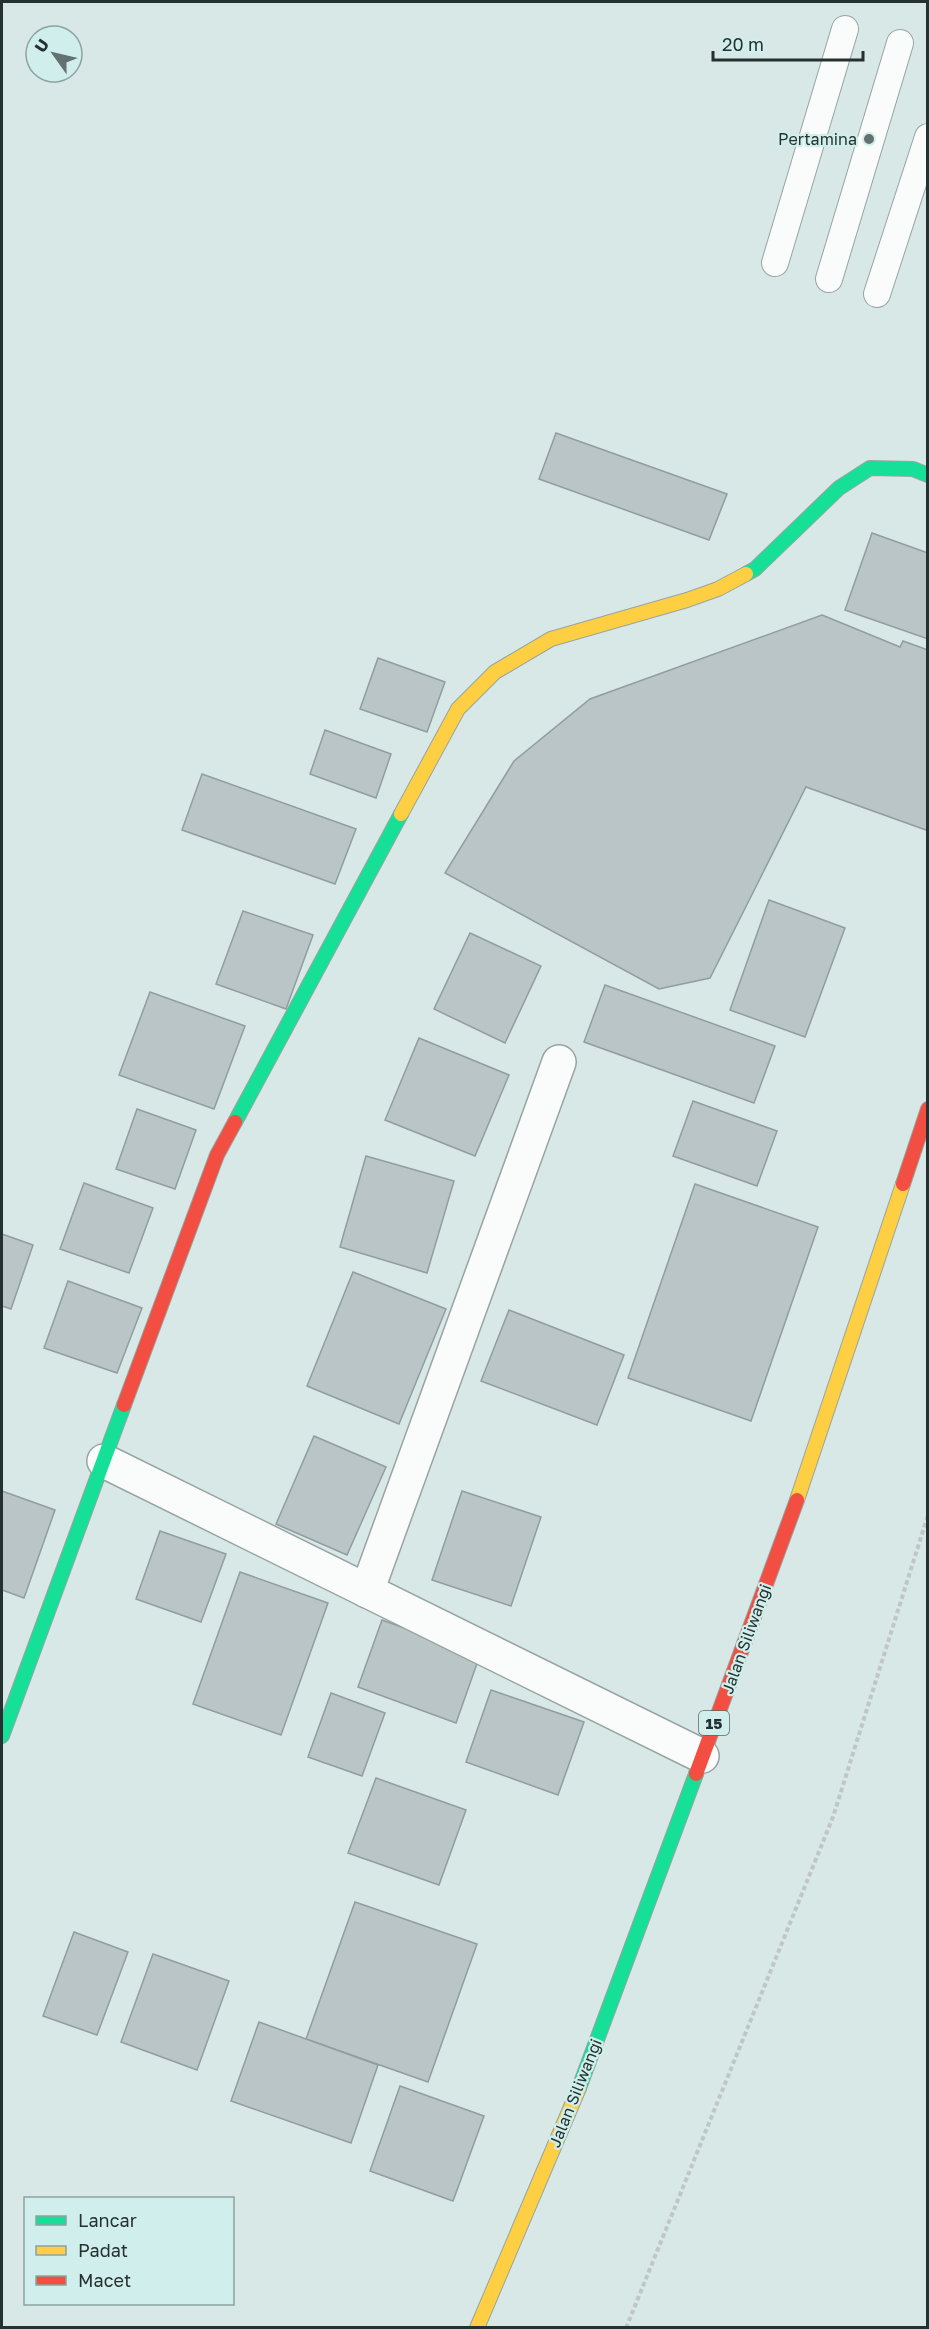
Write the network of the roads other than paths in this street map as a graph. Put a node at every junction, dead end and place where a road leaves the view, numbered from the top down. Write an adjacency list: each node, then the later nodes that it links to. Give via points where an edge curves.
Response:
1 (845, 29): 4 (lane)
2 (900, 43): 5 (lane)
3 (927, 137): 6 (lane)
4 (775, 263)
5 (829, 279)
6 (878, 294)
7 (927, 475): 10 (main road, via 914,469 870,468 839,488 755,569 687,600 551,639 495,672 458,710 218,1155)
8 (559, 1062): 11 (street)
9 (927, 1109): 13 (main road, Jalan Siliwangi / 15, via 806,1477)
10 (104, 1461): 11 (street); 12 (main road)
11 (367, 1591): 13 (street)
12 (2, 1736)
13 (702, 1756): 14 (main road, Jalan Siliwangi / 15, via 581,2082)
14 (477, 2328)

